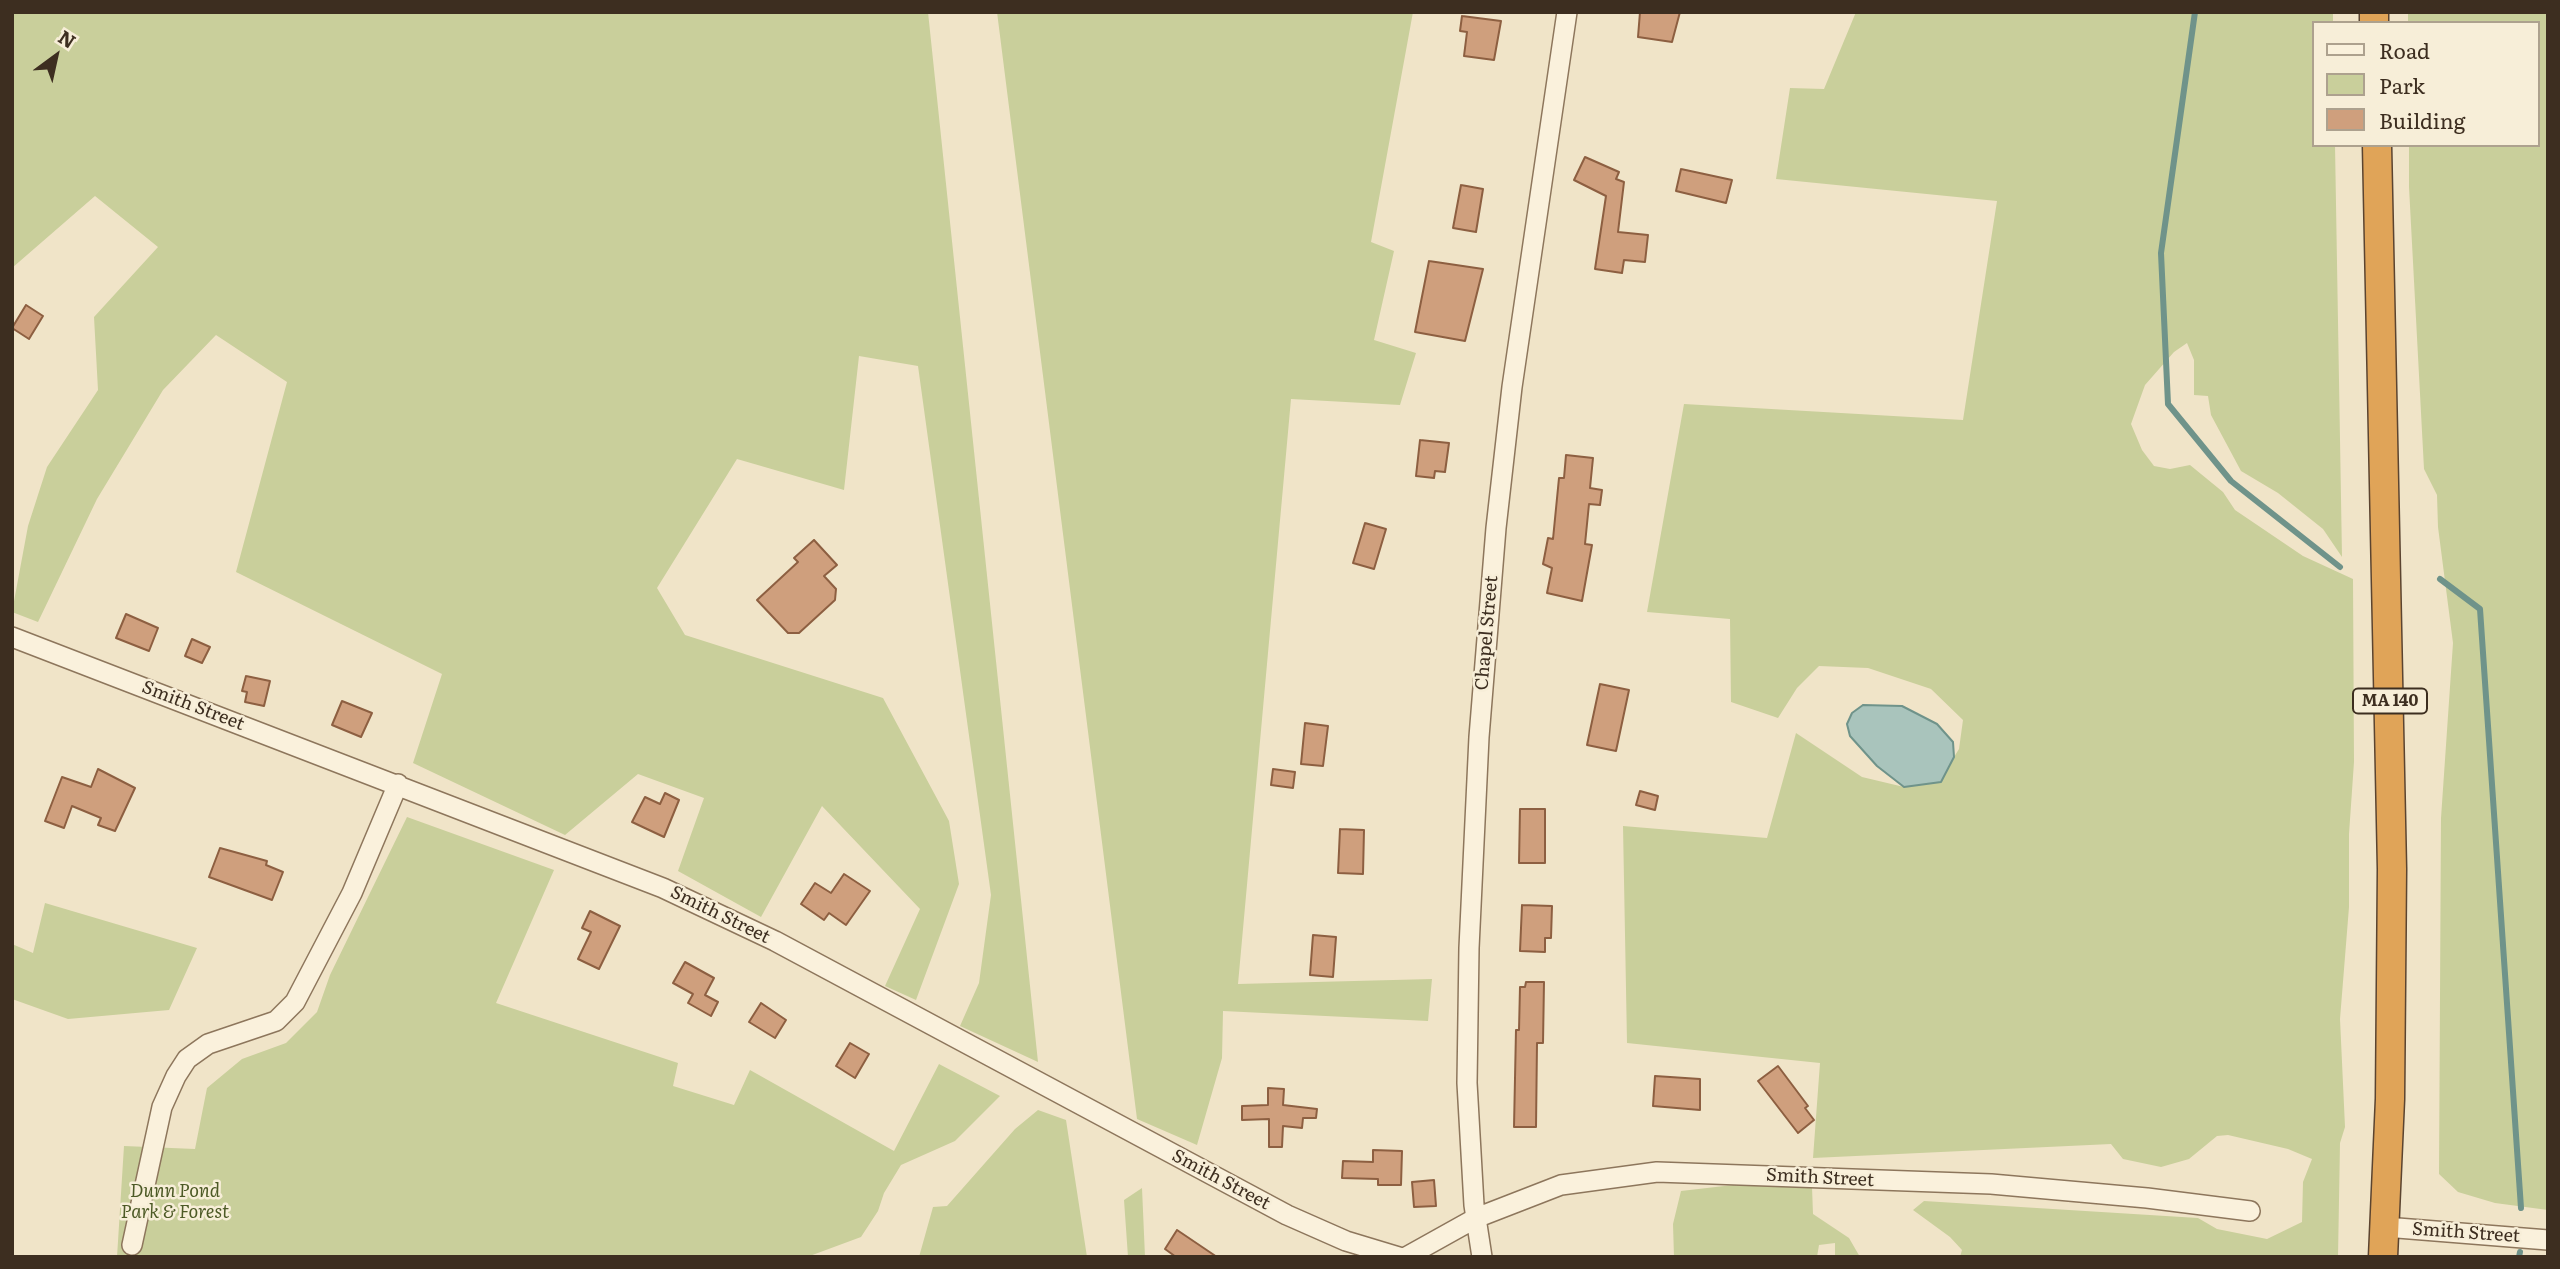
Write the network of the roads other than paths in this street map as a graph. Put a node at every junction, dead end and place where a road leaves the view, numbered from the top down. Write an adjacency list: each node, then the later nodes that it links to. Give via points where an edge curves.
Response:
1 (1567, 12): 6 (street, Chapel Street, via 1511,399 1484,665 1466,1016)
2 (2377, 147): 7 (highway, MA 140, via 2392,869)
3 (12, 637): 4 (street, Smith Street)
4 (398, 784): 9 (street, via 352,893 295,1002 276,1021 208,1044 187,1059 176,1076 162,1107); 10 (street, Smith Street, via 663,888 775,942 1287,1215 1346,1241)
5 (2250, 1211): 6 (street, Smith Street, via 2017,1186 1670,1172 1561,1185)
6 (1476, 1217): 11 (street, Smith Street); 12 (street, Chapel Street)
7 (2385, 1227): 8 (street, Smith Street); 13 (highway, MA 140)
8 (2548, 1240)
9 (132, 1245)
10 (1399, 1257)
11 (1406, 1257)
12 (1482, 1257)
13 (2383, 1257)

